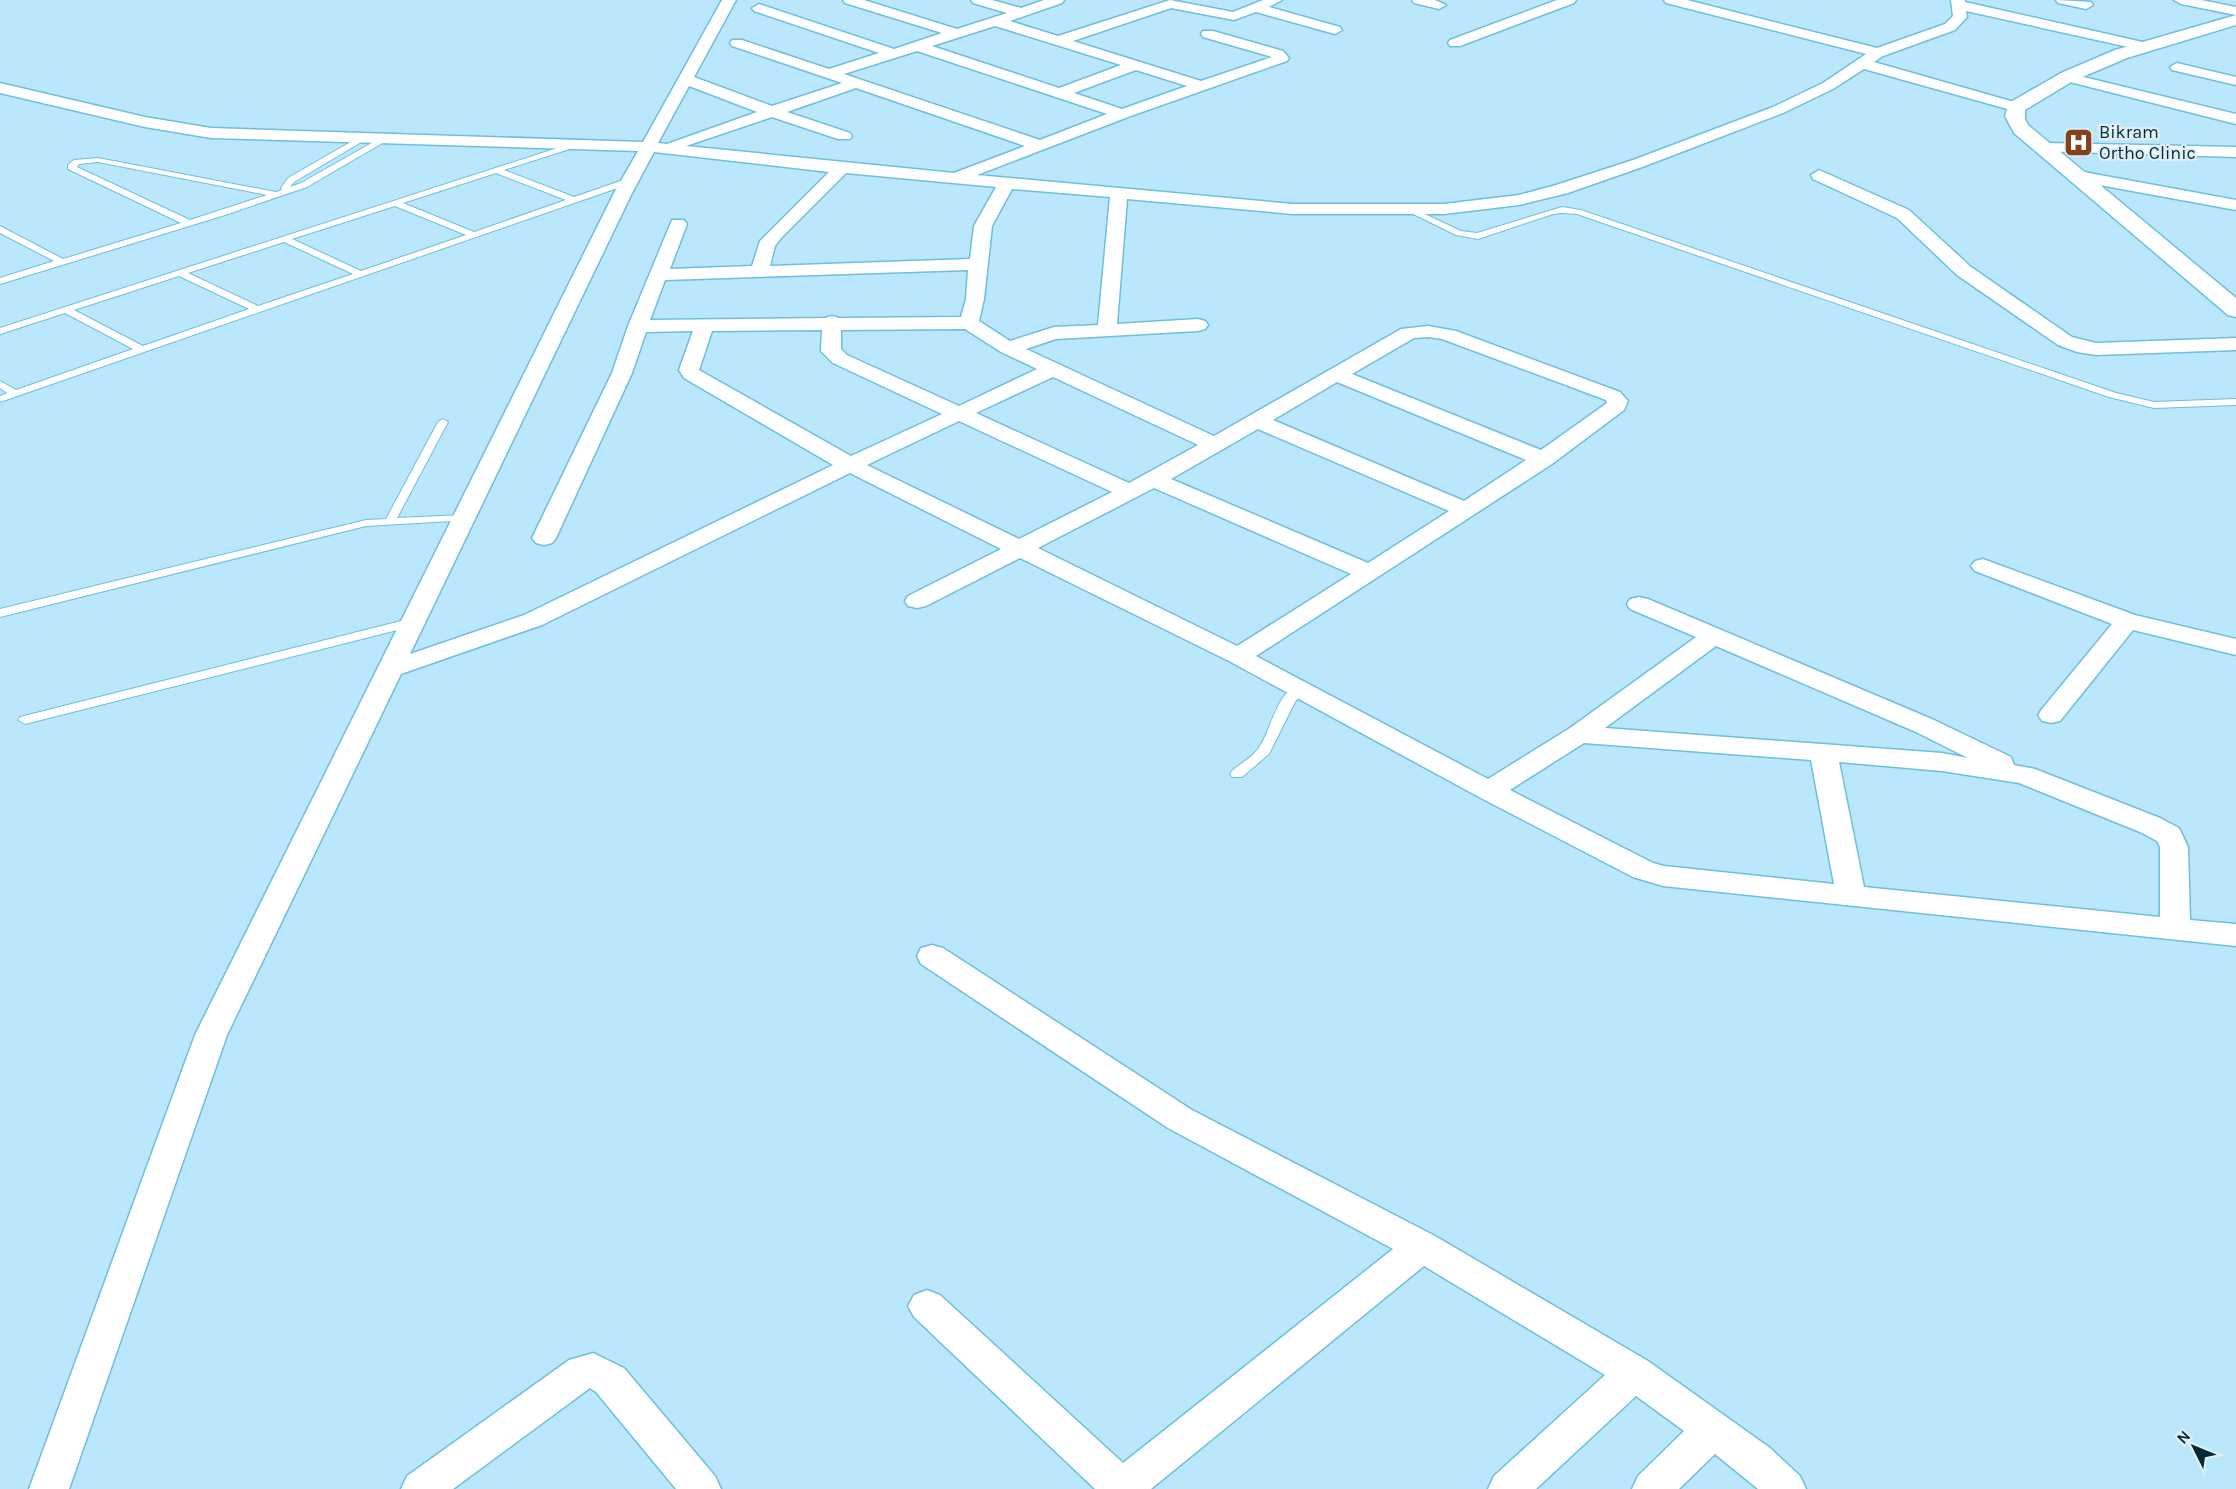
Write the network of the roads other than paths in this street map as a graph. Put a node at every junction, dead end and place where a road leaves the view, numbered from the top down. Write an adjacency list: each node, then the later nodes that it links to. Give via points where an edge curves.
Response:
1 (729, 0): 37 (street)
2 (850, 0): 23 (street)
3 (978, 0): 19 (street)
4 (1057, 0): 19 (street)
5 (1275, 0): 17 (street)
6 (1419, 0): 13 (street)
7 (1533, 0): 15 (street)
8 (1569, 0): 15 (street)
9 (1671, 0): 31 (street)
10 (2063, 0): 14 (street)
11 (2181, 0): 18 (street)
12 (1959, 3): 29 (street); 31 (street, via 1960,16 1950,27)
13 (1439, 5)
14 (2086, 5)
15 (1554, 6): 27 (street)
16 (759, 8): 30 (street)
17 (1256, 8): 22 (street); 25 (street, via 1229,16 1170,4)
18 (2236, 11)
19 (1021, 13): 21 (street)
20 (2236, 20): 29 (main road)
21 (995, 21): 23 (street); 25 (street)
22 (1335, 30)
23 (955, 33): 28 (street)
24 (1208, 34): 40 (street, via 1282,58)
25 (1058, 41): 33 (street)
26 (737, 43): 35 (street)
27 (1455, 43)
28 (918, 46): 30 (street); 42 (street)
29 (2142, 46): 36 (main road)
30 (893, 53): 35 (street)
31 (1878, 53): 32 (street)
32 (1861, 63): 43 (street); 67 (street, via 1828,86 1778,110 1562,189 1489,205)
33 (1136, 65): 40 (street); 42 (street)
34 (2177, 67): 38 (street)
35 (829, 74): 39 (street)
36 (2067, 77): 43 (main road); 46 (street)
37 (687, 80): 44 (street); 52 (street)
38 (2236, 81)
39 (857, 84): 44 (street); 51 (street)
40 (1201, 86): 45 (street)
41 (0, 88): 48 (street, via 192,130 255,136)
42 (1060, 93): 45 (street)
43 (2016, 107): 53 (main road, via 2015,122)
44 (773, 112): 47 (street); 52 (street)
45 (1122, 114): 51 (street)
46 (2236, 119)
47 (844, 136)
48 (363, 138): 49 (street); 62 (lane, via 291,180)
49 (387, 138): 50 (street); 62 (lane, via 318,178)
50 (576, 144): 52 (street); 56 (lane)
51 (1039, 145): 59 (street)
52 (657, 148): 55 (street); 60 (street)
53 (2045, 148): 54 (street); 58 (main road)
54 (2236, 152)
55 (842, 168): 59 (street); 75 (street, via 774,234 766,245)
56 (496, 170): 64 (lane); 65 (lane)
57 (1819, 175): 90 (street, via 1903,214 1964,271 2075,346 2096,350)
58 (2078, 176): 66 (street); 80 (main road)
59 (956, 178): 61 (street)
60 (630, 181): 64 (lane); 108 (street)
61 (1007, 183): 63 (street); 74 (street, via 983,226)
62 (280, 192): 68 (lane); 68 (lane, via 98,160 77,162 71,167)
63 (1119, 195): 67 (street, via 1293,208); 88 (street)
64 (574, 200): 71 (lane)
65 (396, 203): 71 (lane); 72 (lane)
66 (2236, 205)
67 (1409, 210): 98 (lane, via 1459,233 1478,236 1551,212 1578,212 2113,395 2154,405)
68 (189, 224): 73 (lane)
69 (678, 224): 78 (street)
70 (0, 229): 73 (lane)
71 (474, 235): 77 (lane)
72 (285, 238): 76 (lane); 77 (lane)
73 (62, 262): 79 (lane)
74 (978, 264): 75 (street); 84 (street)
75 (760, 271): 78 (street)
76 (180, 273): 81 (lane); 82 (lane)
77 (361, 274): 82 (lane)
78 (659, 274): 87 (street)
79 (0, 282)
80 (2232, 302)
81 (67, 310): 89 (lane); 92 (lane)
82 (258, 310): 92 (lane)
83 (832, 322): 84 (street); 85 (street); 99 (street, via 831,351 840,359)
84 (969, 323): 91 (street)
85 (705, 324): 87 (street); 104 (street, via 689,370 691,374)
86 (1198, 325): 88 (street)
87 (638, 326): 110 (street, via 622,373)
88 (1107, 330): 91 (street, via 1054,333)
89 (0, 331)
90 (2236, 344)
91 (1008, 348): 93 (street)
92 (142, 350): 96 (lane)
93 (1053, 369): 99 (street); 102 (street)
94 (1337, 375): 100 (street); 103 (street); 103 (street, via 1408,333 1432,331 1618,401 1617,406)
95 (0, 384): 96 (lane)
96 (16, 394): 97 (lane)
97 (0, 399)
98 (2236, 402)
99 (959, 412): 104 (street); 106 (street)
100 (1257, 421): 102 (street); 107 (street)
101 (443, 422): 109 (lane)
102 (1215, 446): 105 (street)
103 (1544, 459): 107 (street)
104 (850, 465): 111 (street); 122 (street, via 533,620)
105 (1153, 479): 106 (street); 113 (street)
106 (1130, 492): 111 (street)
107 (1466, 510): 113 (street)
108 (465, 518): 109 (lane); 118 (street)
109 (390, 520): 116 (lane)
110 (544, 538)
111 (1020, 547): 114 (street); 121 (street)
112 (1983, 566): 117 (street)
113 (1370, 573): 121 (street)
114 (917, 601)
115 (1639, 604): 119 (street)
116 (0, 613)
117 (2127, 621): 120 (street); 124 (street)
118 (413, 622): 122 (street); 125 (lane)
119 (1714, 636): 126 (street); 129 (street, via 1925,726)
120 (2236, 646)
121 (1238, 656): 123 (street)
122 (390, 669): 140 (street, via 211,1035)
123 (1300, 689): 128 (lane, via 1289,700 1264,751); 130 (street)
124 (2051, 715)
125 (26, 720)
126 (1579, 734): 127 (street); 130 (street)
127 (1823, 753): 129 (street, via 1942,762); 131 (street)
128 (1238, 774)
129 (2025, 775): 132 (street, via 2169,836 2174,847)
130 (1489, 791): 131 (street, via 1643,870 1663,876)
131 (1851, 896): 132 (street)
132 (2175, 930): 133 (street)
133 (2236, 935)
134 (932, 956): 135 (street, via 1180,1119)
135 (1422, 1247): 137 (street); 139 (street)
136 (927, 1306): 139 (street)
137 (1634, 1373): 138 (street); 143 (street)
138 (1713, 1430): 144 (street); 145 (street)
139 (1122, 1488)
140 (49, 1489)
141 (421, 1489): 142 (street, via 583,1372 593,1370 610,1380)
142 (701, 1489)
143 (1508, 1489)
144 (1652, 1489)
145 (1786, 1489)

